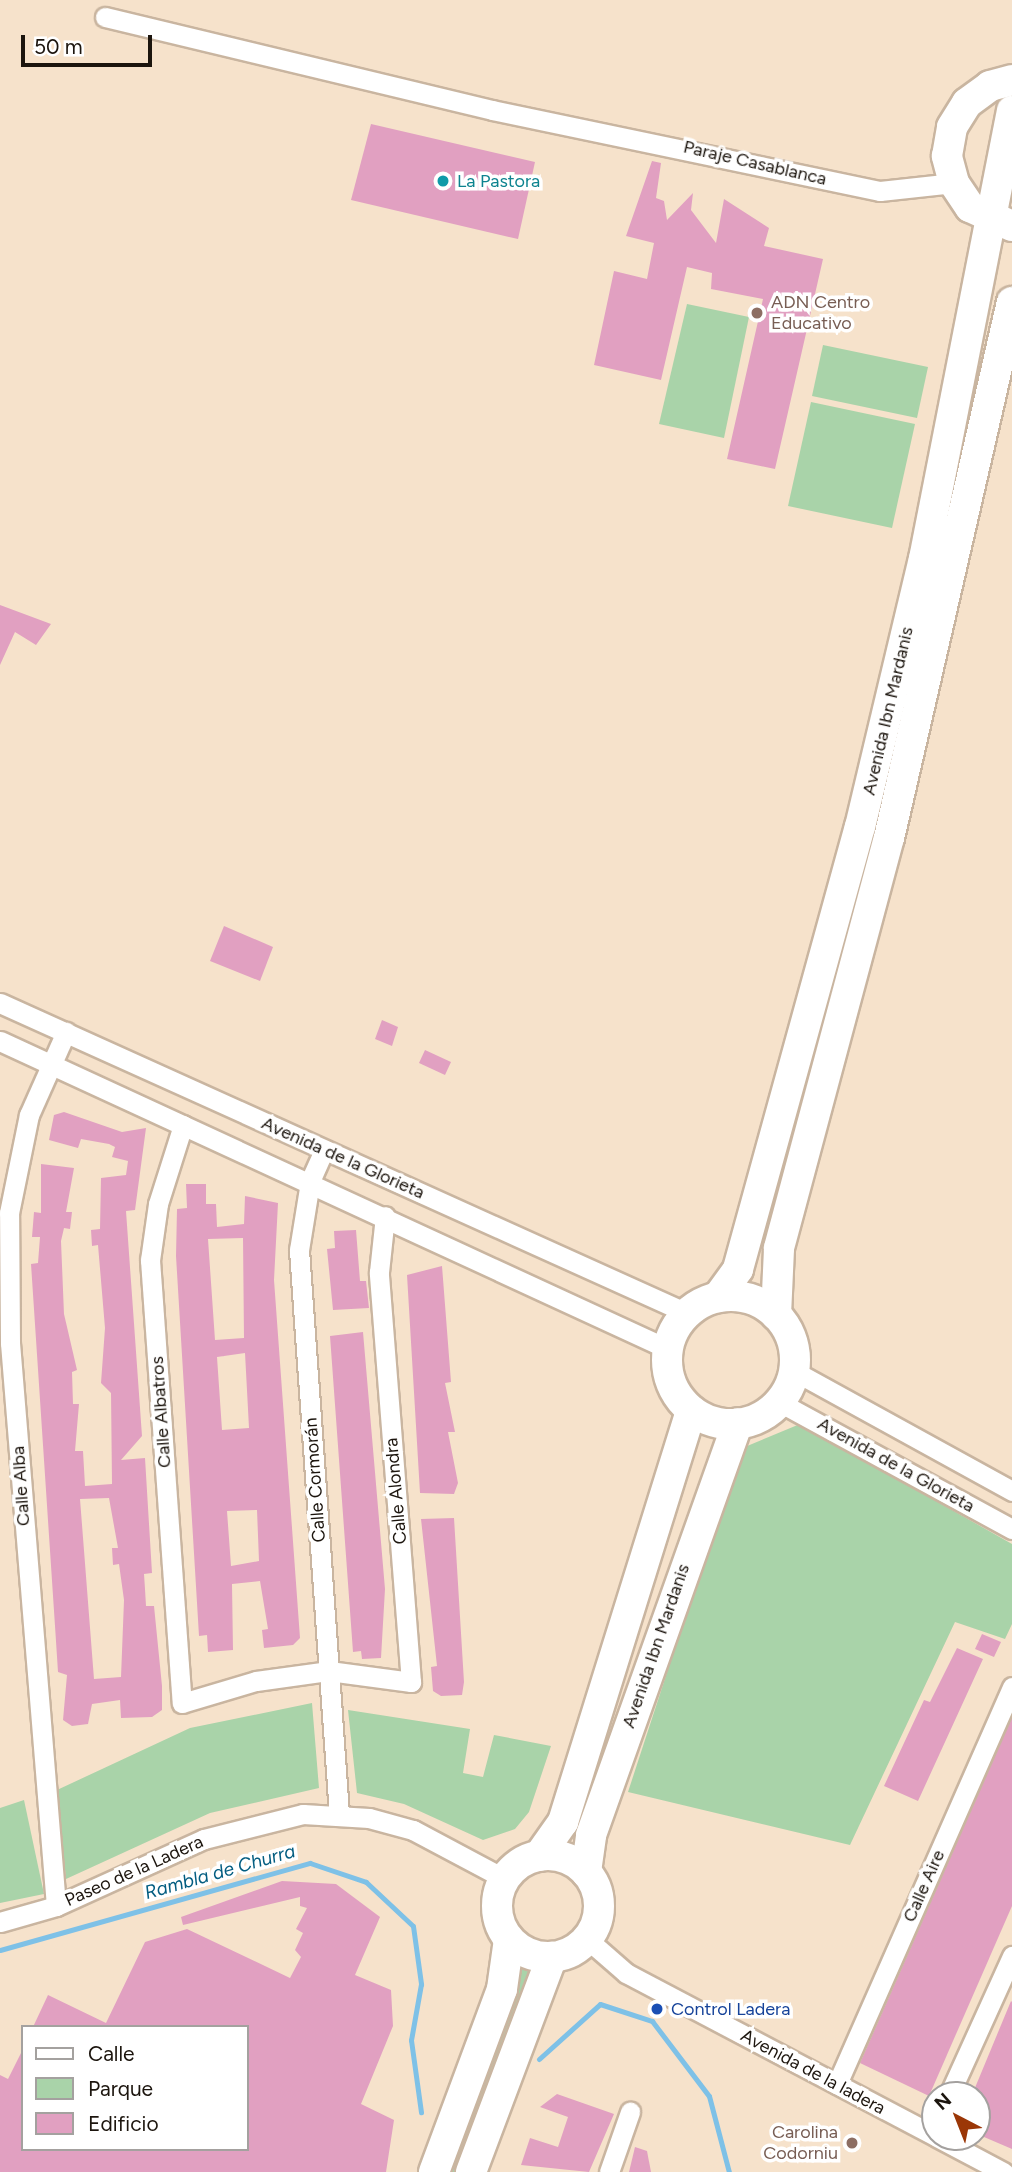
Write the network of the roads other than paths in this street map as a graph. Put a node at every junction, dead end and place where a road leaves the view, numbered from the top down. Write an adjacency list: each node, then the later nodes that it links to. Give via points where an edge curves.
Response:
1 (105, 17): 4 (street, Paraje Casablanca, via 492,110 558,119 880,191)
2 (1012, 80): 4 (main road, via 990,86 967,103 952,127 947,156)
3 (1012, 111): 5 (main road, Avenida Ibn Mardanis)
4 (954, 183): 5 (main road, via 970,206)
5 (1003, 224): 15 (main road, Avenida Ibn Mardanis, via 860,827 738,1269)
6 (1012, 302): 17 (main road, Avenida Ibn Mardanis, via 896,811 779,1248)
7 (0, 1003): 8 (street, Avenida de la Glorieta)
8 (66, 1032): 10 (street, Calle Alba); 12 (street, Avenida de la Glorieta)
9 (0, 1041): 10 (street, Avenida de la Glorieta)
10 (47, 1063): 11 (street, Avenida de la Glorieta); 31 (street, Calle Alba, via 14,1175 8,1256 41,1768)
11 (183, 1125): 13 (street, Avenida de la Glorieta); 25 (street, Calle Albatros, via 158,1204 150,1260 181,1703 256,1681)
12 (324, 1150): 13 (street, Calle Cormorán); 16 (street, Avenida de la Glorieta)
13 (310, 1182): 14 (street, Avenida de la Glorieta); 25 (street, Calle Cormorán, via 299,1250)
14 (385, 1216): 18 (street, Avenida de la Glorieta); 25 (street, Calle Alondra, via 379,1272 411,1682)
15 (718, 1297): 16 (main road); 17 (main road, via 759,1302)
16 (687, 1313): 18 (main road)
17 (776, 1315): 19 (main road, via 788,1331)
18 (668, 1349): 21 (main road, via 671,1383)
19 (794, 1371): 20 (main road); 23 (street, Avenida de la Glorieta)
20 (779, 1402): 22 (main road); 24 (street, Avenida de la Glorieta)
21 (691, 1410): 22 (main road); 28 (main road, Avenida Ibn Mardanis, via 563,1822)
22 (738, 1423): 29 (main road, Avenida Ibn Mardanis, via 591,1835)
23 (1012, 1491)
24 (1012, 1530)
25 (329, 1671): 27 (street, Calle Cormorán)
26 (1012, 1688): 38 (street, Calle Aire)
27 (339, 1814): 30 (street, Paseo de la Ladera, via 413,1830); 31 (street, Paseo de la Ladera, via 237,1827)
28 (539, 1856): 29 (main road, via 572,1861); 30 (main road)
29 (586, 1872): 34 (main road, via 598,1898)
30 (505, 1879): 33 (main road, via 497,1910)
31 (56, 1906): 32 (street, Paseo de la Ladera)
32 (0, 1922)
33 (509, 1939): 36 (main road, via 536,1956); 42 (main road, via 502,1989)
34 (587, 1940): 36 (main road); 38 (street, Avenida de la ladera, via 626,1973)
35 (1012, 1956): 37 (street)
36 (552, 1957): 43 (main road)
37 (956, 2081)
38 (836, 2084): 40 (street, Avenida de la ladera)
39 (630, 2112): 44 (street)
40 (921, 2127)
41 (965, 2151): 45 (street, Avenida de la ladera)
42 (433, 2172)
43 (471, 2172)
44 (609, 2172)
45 (1003, 2172)

